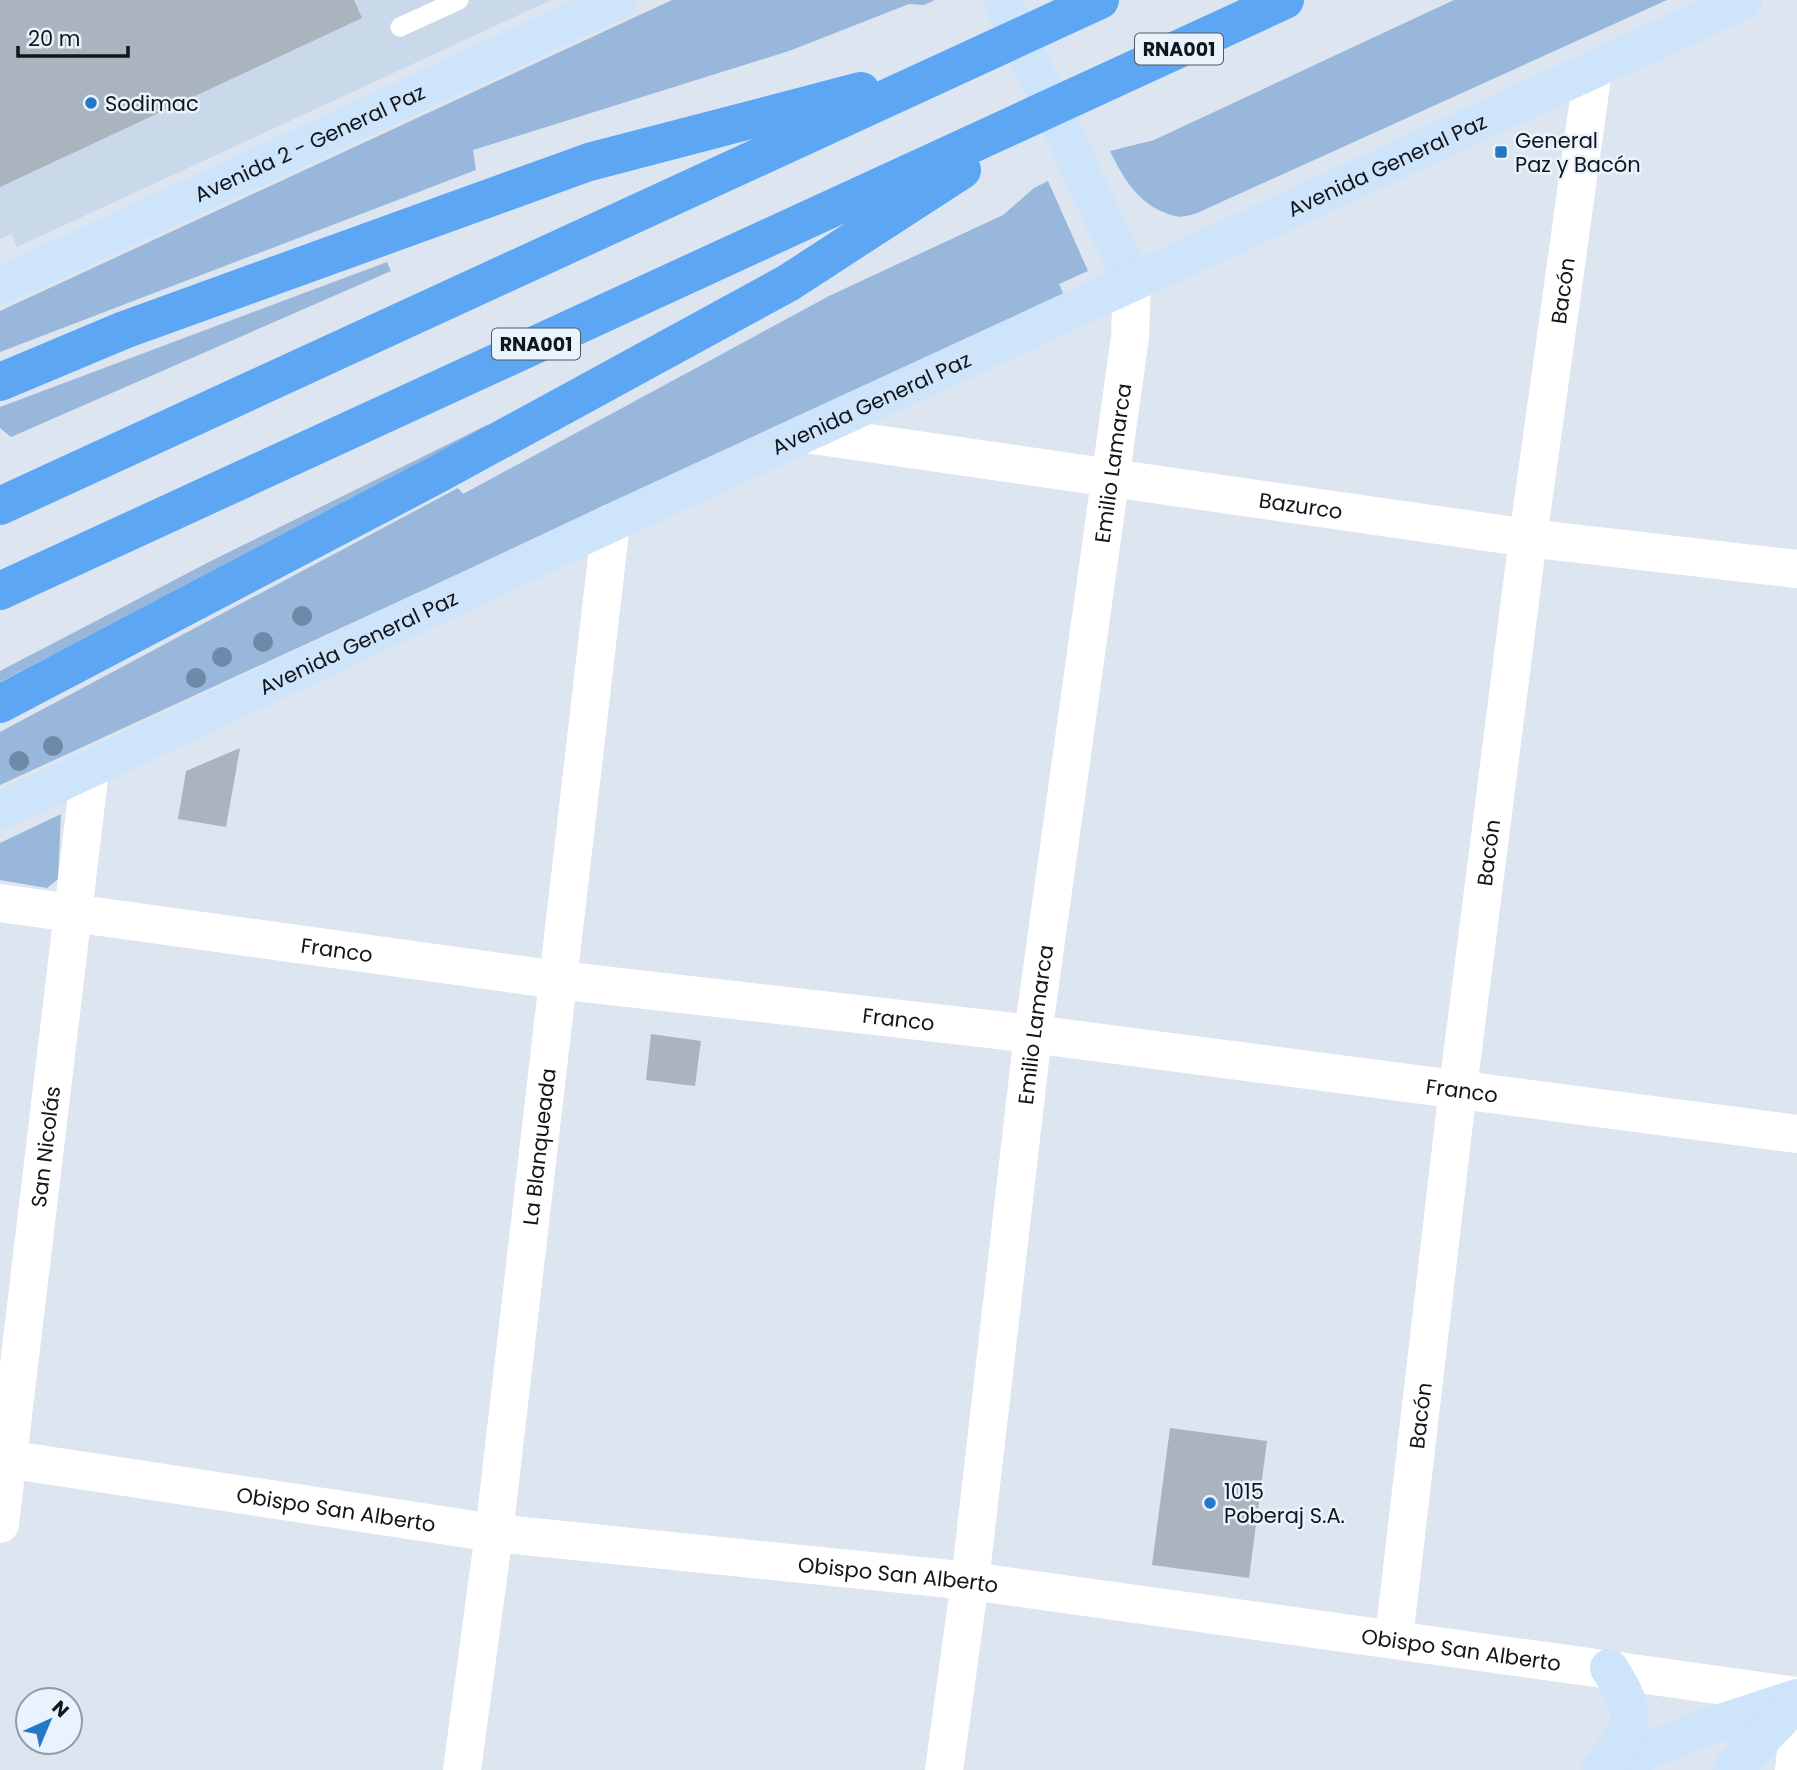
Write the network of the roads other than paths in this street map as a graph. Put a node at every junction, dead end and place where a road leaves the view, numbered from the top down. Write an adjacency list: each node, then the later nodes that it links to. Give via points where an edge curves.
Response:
1 (459, 0): 7 (lane)
2 (618, 0): 12 (street, Avenida 2 - General Paz)
3 (1002, 0): 11 (street)
4 (1100, 0): 8 (highway)
5 (1285, 0): 10 (highway, RNA001)
6 (1744, 0): 9 (street, Avenida General Paz)
7 (400, 27)
8 (957, 66): 13 (highway, via 589,162 124,330); 16 (highway)
9 (1593, 70): 11 (street, Avenida General Paz); 18 (street, Bacón)
10 (1073, 97): 20 (highway, RNA001); 21 (highway, via 788,283)
11 (1132, 281): 14 (street, Avenida General Paz); 15 (street, Emilio Lamarca, via 1130,337)
12 (0, 286)
13 (0, 382)
14 (806, 434): 15 (street, Bazurco); 17 (street, Avenida General Paz)
15 (1109, 479): 18 (street, Bazurco); 27 (street, Emilio Lamarca)
16 (0, 506)
17 (611, 523): 22 (street, Avenida General Paz); 26 (street, La Blanqueada)
18 (1528, 538): 19 (street, Bazurco); 28 (street, Bacón)
19 (1797, 569)
20 (0, 591)
21 (0, 704)
22 (90, 771): 23 (street, Avenida General Paz); 25 (street, San Nicolás)
23 (0, 811)
24 (0, 903): 25 (street, Franco)
25 (74, 914): 26 (street, Franco); 30 (street, San Nicolás)
26 (558, 981): 27 (street, Franco); 32 (street, La Blanqueada)
27 (1034, 1034): 28 (street, Franco); 33 (street, Emilio Lamarca)
28 (1458, 1088): 29 (street, Franco); 34 (street, Bacón)
29 (1797, 1134)
30 (4, 1459): 31 (street, San Nicolás); 32 (street, Obispo San Alberto)
31 (0, 1524)
32 (494, 1532): 33 (street, Obispo San Alberto); 38 (street, La Blanqueada)
33 (970, 1581): 34 (street, Obispo San Alberto); 39 (street, Emilio Lamarca)
34 (1394, 1639): 35 (street, Obispo San Alberto)
35 (1609, 1668): 36 (street, Obispo San Alberto); 40 (street, via 1626,1695 1630,1714 1627,1734)
36 (1797, 1699): 40 (street, via 1699,1730); 41 (street)
37 (1797, 1743): 42 (street)
38 (462, 1770)
39 (944, 1770)
40 (1601, 1770)
41 (1732, 1770)
42 (1794, 1770)

